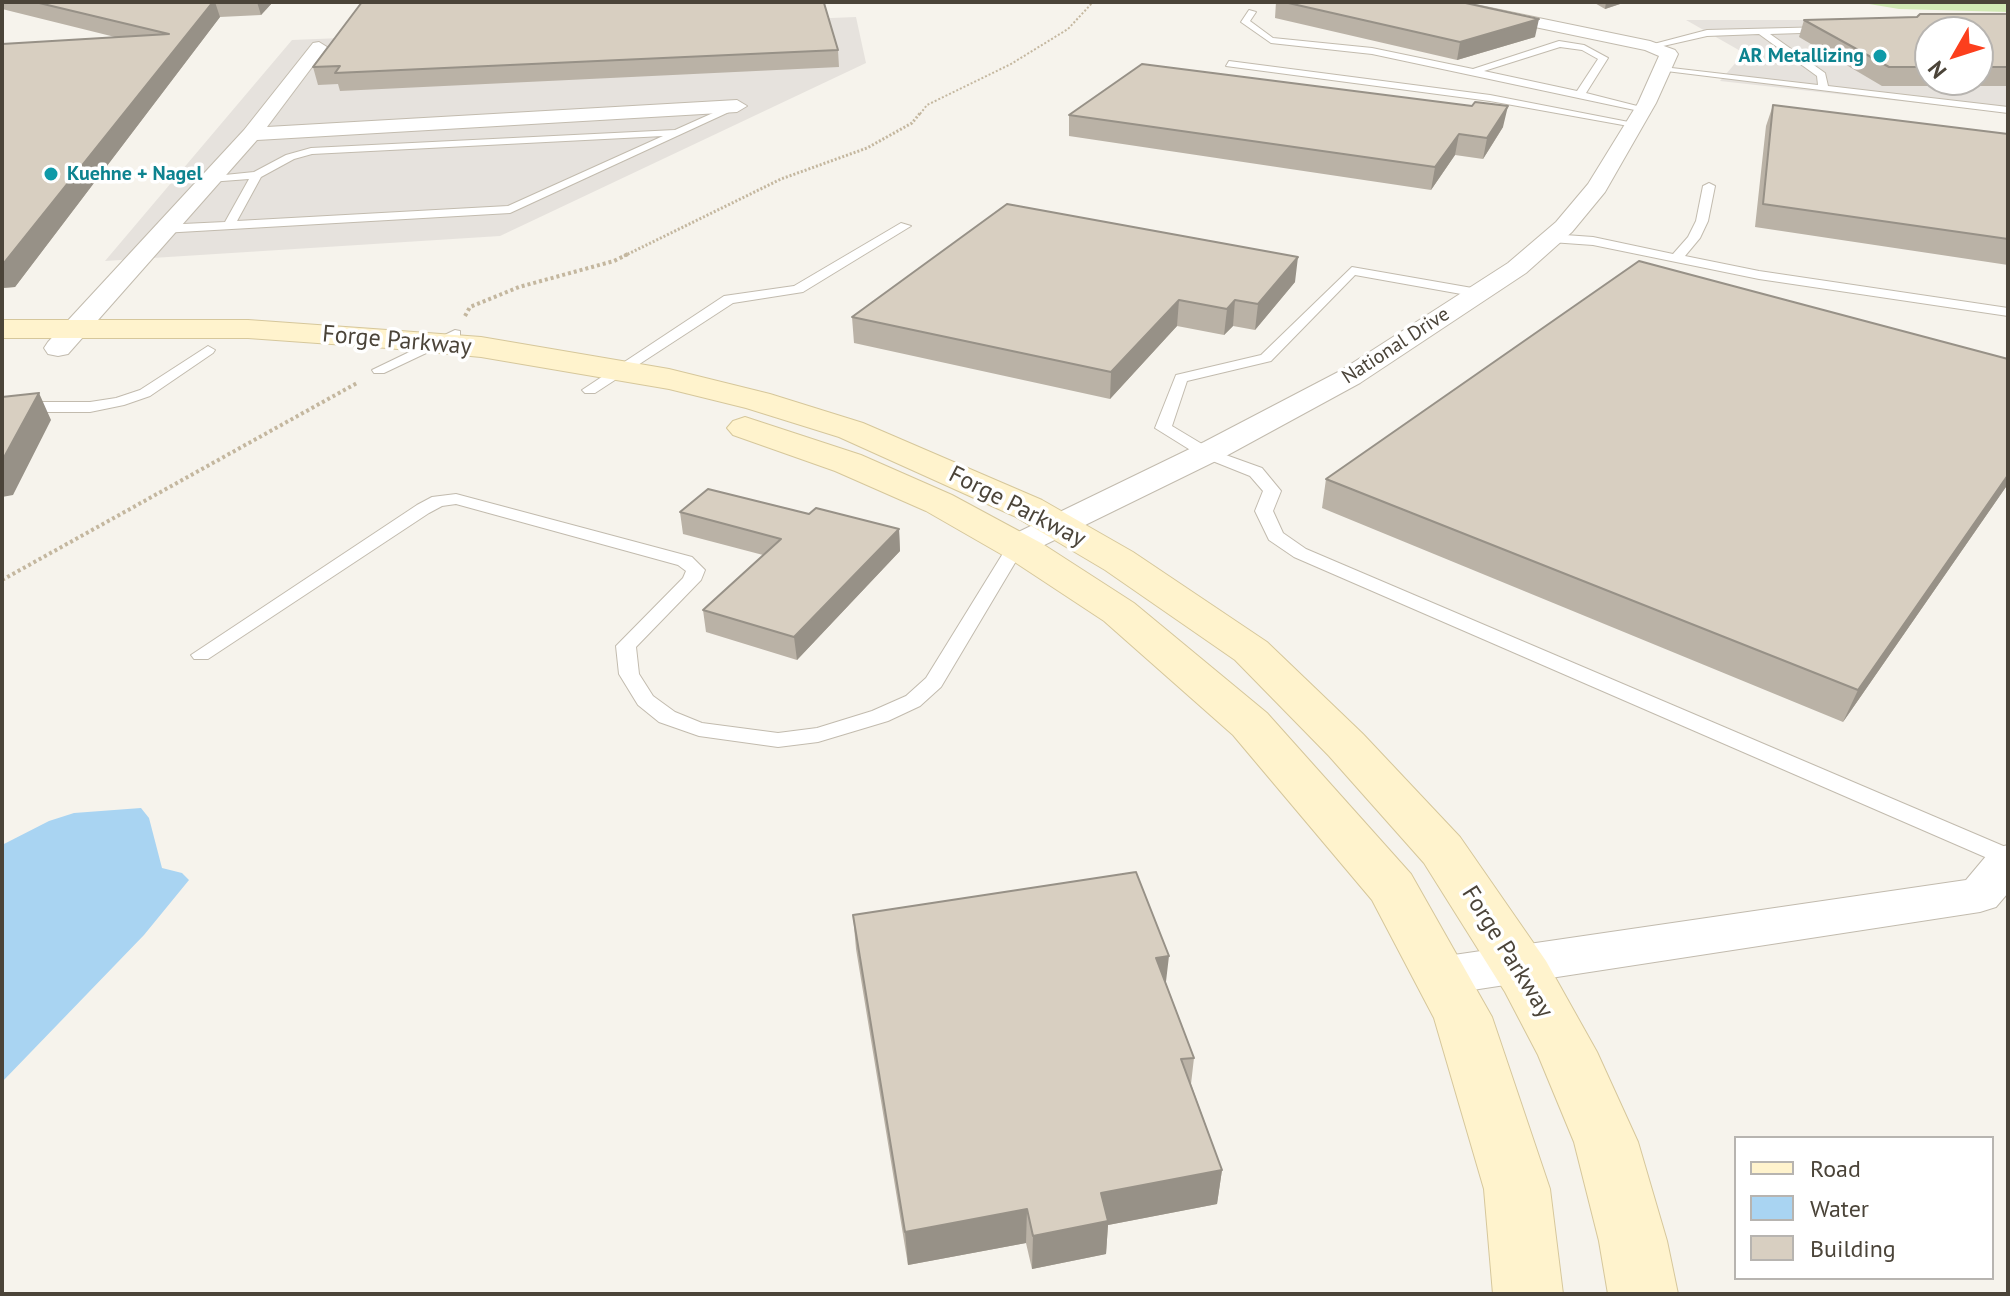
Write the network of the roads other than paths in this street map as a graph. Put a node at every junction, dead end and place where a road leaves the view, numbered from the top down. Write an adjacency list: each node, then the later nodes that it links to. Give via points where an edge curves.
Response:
1 (1439, 2): 5 (street)
2 (1252, 12): 9 (lane, via 1245,22 1271,40 1372,51)
3 (1835, 30): 4 (lane)
4 (1760, 31): 5 (lane, via 1707,33); 10 (lane, via 1822,75)
5 (1650, 46): 8 (street, via 1669,54)
6 (319, 47): 16 (street)
7 (1229, 64): 14 (lane)
8 (1663, 70): 10 (lane); 14 (street, National Drive)
9 (1473, 72): 11 (lane); 11 (lane, via 1559,44 1584,48 1603,58)
10 (1823, 88): 13 (lane)
11 (1580, 95): 14 (lane)
12 (737, 106): 15 (lane); 16 (street)
13 (2008, 110)
14 (1639, 116): 23 (street, National Drive, via 1597,187)
15 (681, 131): 17 (lane, via 311,151); 20 (lane, via 510,209)
16 (251, 134): 18 (street)
17 (257, 175): 18 (lane); 20 (lane)
18 (209, 179): 22 (street)
19 (1709, 186): 24 (lane, via 1702,221)
20 (229, 225): 22 (lane)
21 (905, 226): 33 (lane, via 798,289 729,299)
22 (162, 229): 28 (street)
23 (1551, 238): 24 (lane); 25 (street, National Drive)
24 (1677, 257): 26 (lane, via 1759,275)
25 (1478, 293): 35 (street, National Drive, via 1350,377); 35 (lane, via 1352,271 1266,358 1181,378 1163,428)
26 (2008, 312)
27 (2, 329): 28 (street, Forge Parkway)
28 (67, 338): 29 (street, Forge Parkway, via 248,329); 30 (street, Forge Parkway); 31 (street, Forge Parkway)
29 (445, 339): 32 (lane); 33 (street, Forge Parkway)
30 (2, 349)
31 (208, 350): 32 (street, Forge Parkway, via 291,353); 34 (lane, via 145,393 119,402)
32 (388, 366): 33 (street, Forge Parkway)
33 (605, 380): 36 (street, Forge Parkway, via 758,401 851,430); 37 (street, Forge Parkway, via 848,463 939,503)
34 (2, 407)
35 (1206, 453): 36 (street, National Drive); 39 (lane, via 1256,472 1272,491 1264,511 1275,536 1300,553)
36 (1057, 525): 37 (street, National Drive); 40 (street, Forge Parkway, via 1251,651 1442,850)
37 (1016, 546): 38 (lane, via 934,682 913,701 818,735 778,740 699,729 667,717 645,700 629,674 626,646 692,580 696,570 685,561 456,499 423,509); 41 (street, Forge Parkway, via 1119,612 1250,724 1392,888)
38 (201, 655)
39 (2008, 859): 40 (street, via 1980,895)
40 (1518, 965): 41 (street); 43 (street, Forge Parkway, via 1567,1052 1606,1142)
41 (1440, 976): 42 (street, Forge Parkway, via 1463,1017 1517,1189)
42 (1528, 1294)
43 (1643, 1294)

